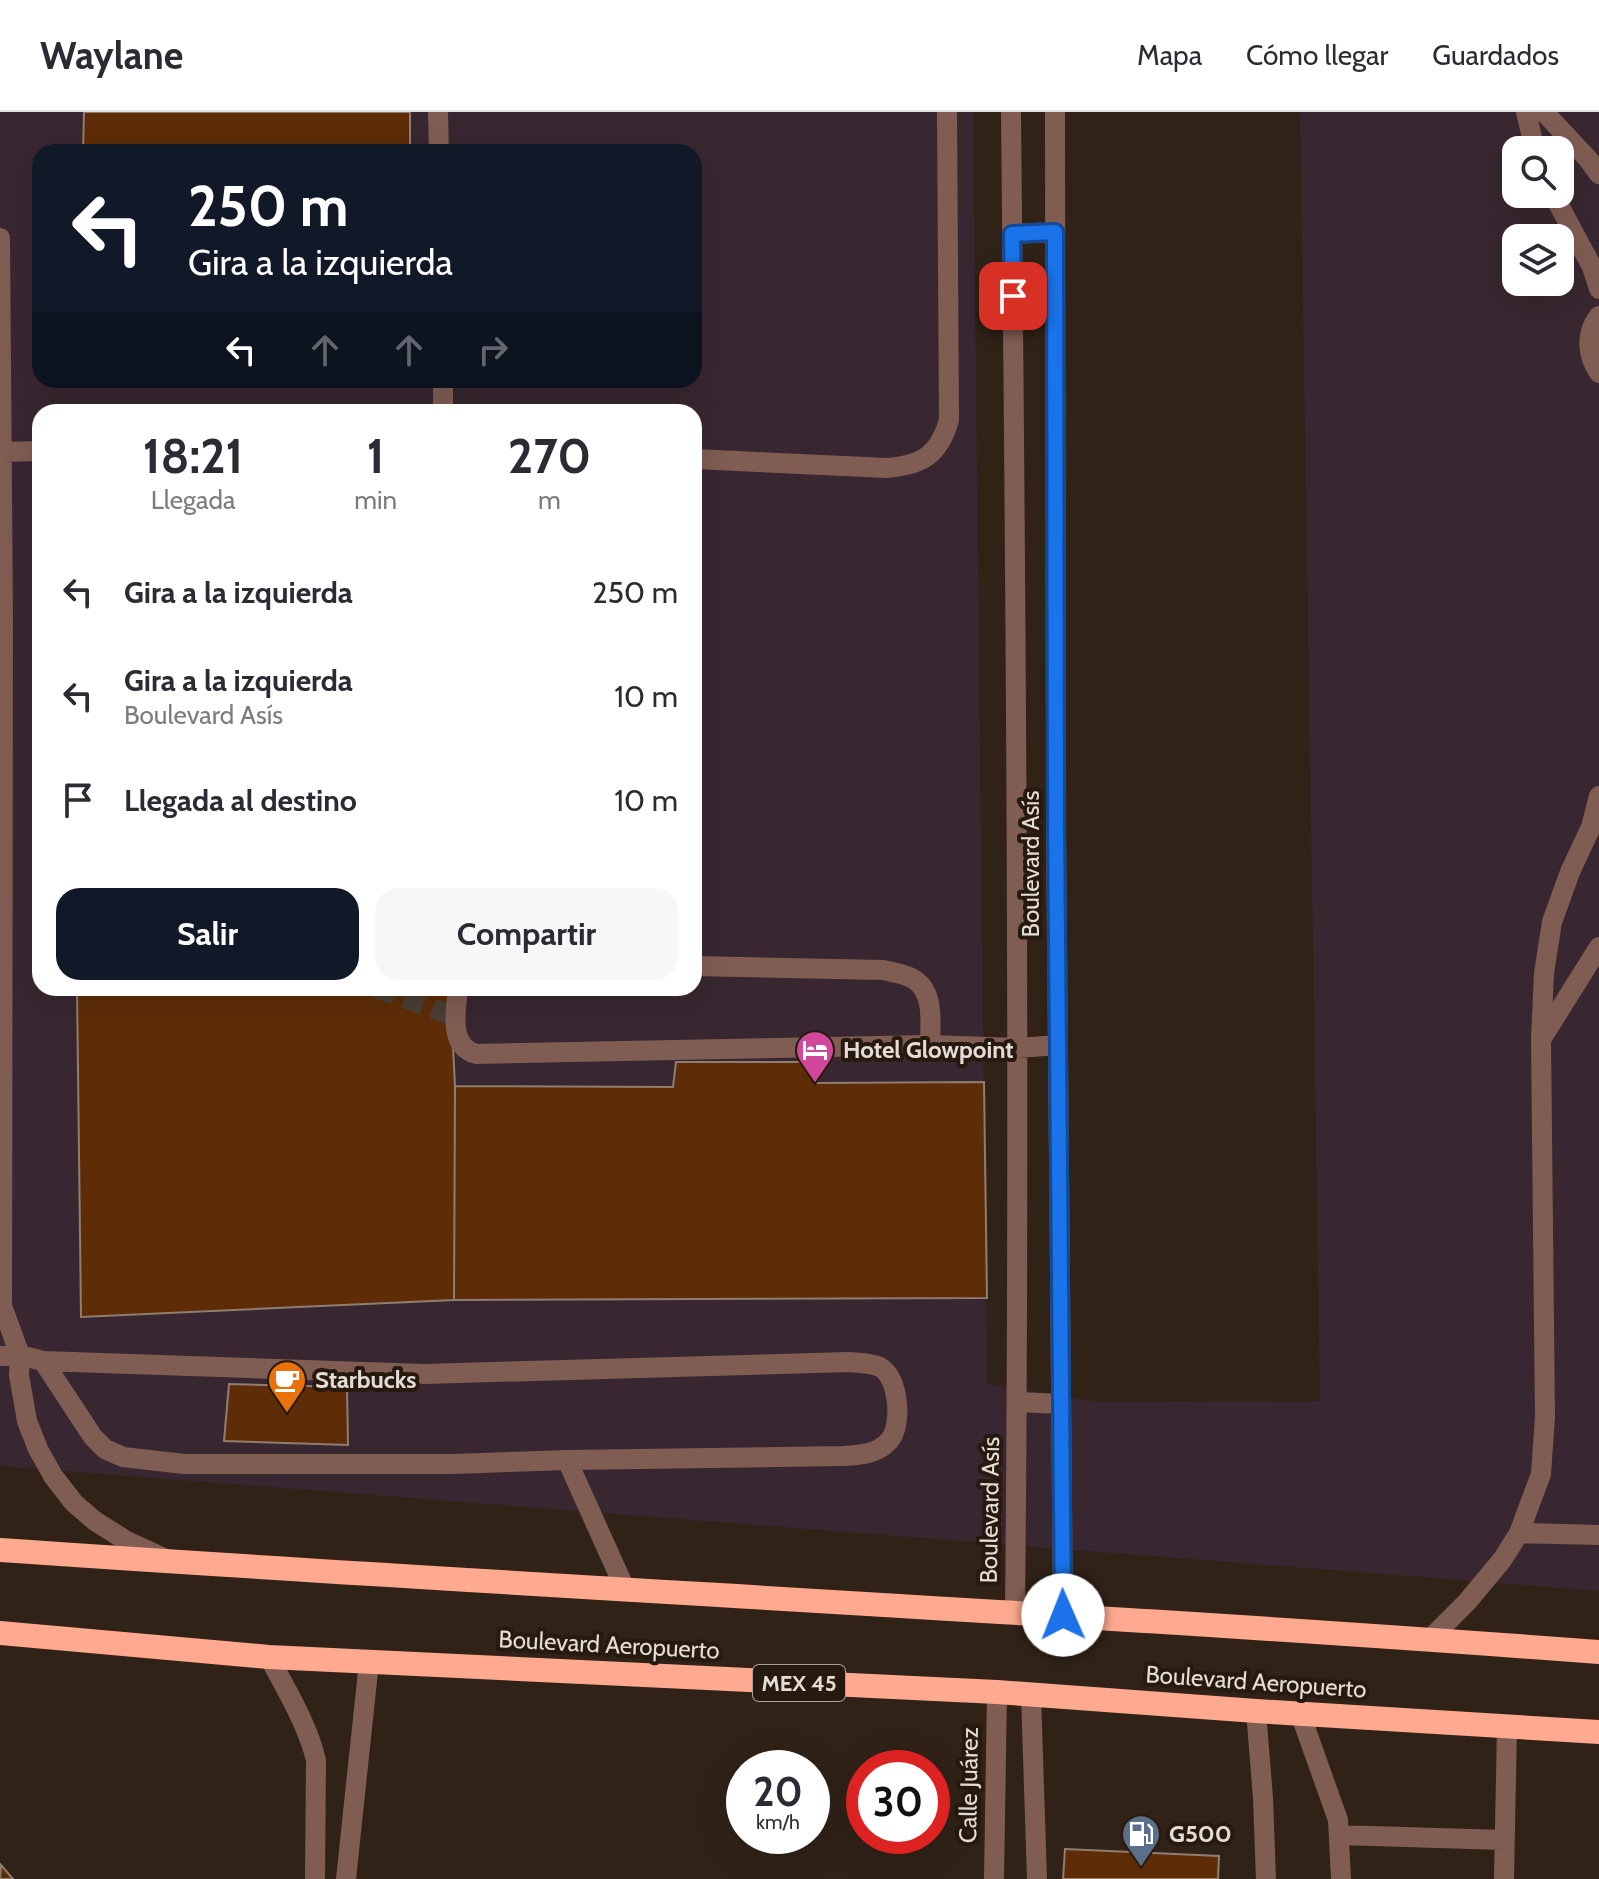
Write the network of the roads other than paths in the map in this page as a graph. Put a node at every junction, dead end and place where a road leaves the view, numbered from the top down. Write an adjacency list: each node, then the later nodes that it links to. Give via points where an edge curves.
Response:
1 (438, 112): 8 (street)
2 (947, 112): 19 (street, via 949,420 937,448 908,466 887,468)
3 (1011, 112): 12 (street, Boulevard Asís)
4 (1055, 112): 11 (street, Boulevard Asís)
5 (1526, 112): 7 (street)
6 (1544, 112): 9 (street)
7 (1532, 136)
8 (439, 144)
9 (1599, 174)
10 (1560, 208): 14 (street)
11 (1055, 232): 12 (street); 26 (street, Boulevard Asís)
12 (1012, 234): 27 (street, Boulevard Asís)
13 (0, 238): 18 (street)
14 (1599, 289)
15 (1599, 316): 16 (street, via 1589,335)
16 (1599, 373)
17 (32, 451): 18 (street)
18 (1, 452): 28 (street)
19 (702, 459)
20 (1599, 796): 24 (street, via 1552,922)
21 (1599, 947): 24 (street)
22 (702, 966): 25 (street, via 884,970 905,975 924,990 929,1003)
23 (458, 996): 25 (street, via 458,1040 476,1054)
24 (1541, 1039): 34 (street, via 1545,1417 1541,1474)
25 (930, 1045): 27 (street)
26 (1058, 1045): 27 (street); 32 (street, Boulevard Asís)
27 (1018, 1048): 31 (street, Boulevard Asís)
28 (1, 1309): 29 (street)
29 (10, 1356): 30 (street); 37 (street, via 38,1449 74,1503 125,1540)
30 (43, 1361): 33 (street, via 93,1437 123,1457 200,1464); 33 (street, via 424,1374 849,1362 883,1368 895,1390 896,1430 891,1440 866,1455)
31 (1018, 1402): 32 (street); 39 (street, Boulevard Asís)
32 (1061, 1404): 40 (street, Boulevard Asís)
33 (567, 1460): 38 (street)
34 (1519, 1533): 35 (street); 42 (street, via 1467,1602)
35 (1599, 1535)
36 (0, 1550): 37 (highway)
37 (173, 1562): 38 (highway)
38 (626, 1591): 39 (highway)
39 (1015, 1613): 40 (highway)
40 (1063, 1615): 42 (highway)
41 (0, 1633): 44 (highway, Boulevard Aeropuerto / MEX 45)
42 (1430, 1639): 43 (highway)
43 (1599, 1652)
44 (269, 1657): 45 (highway, Boulevard Aeropuerto / MEX 45); 54 (street, via 316,1760)
45 (369, 1662): 46 (highway, Boulevard Aeropuerto / MEX 45); 55 (street)
46 (997, 1692): 47 (highway, Boulevard Aeropuerto / MEX 45); 56 (street, Calle Juárez)
47 (1031, 1695): 48 (highway, Boulevard Aeropuerto / MEX 45); 57 (street)
48 (1256, 1711): 49 (highway, Boulevard Aeropuerto / MEX 45); 58 (street)
49 (1300, 1713): 50 (highway, Boulevard Aeropuerto / MEX 45); 52 (street)
50 (1507, 1726): 51 (highway, Boulevard Aeropuerto / MEX 45); 53 (street)
51 (1599, 1732)
52 (1339, 1835): 53 (street); 59 (street)
53 (1504, 1840): 60 (street)
54 (315, 1879)
55 (346, 1879)
56 (994, 1879)
57 (1037, 1879)
58 (1266, 1879)
59 (1341, 1879)
60 (1504, 1879)

